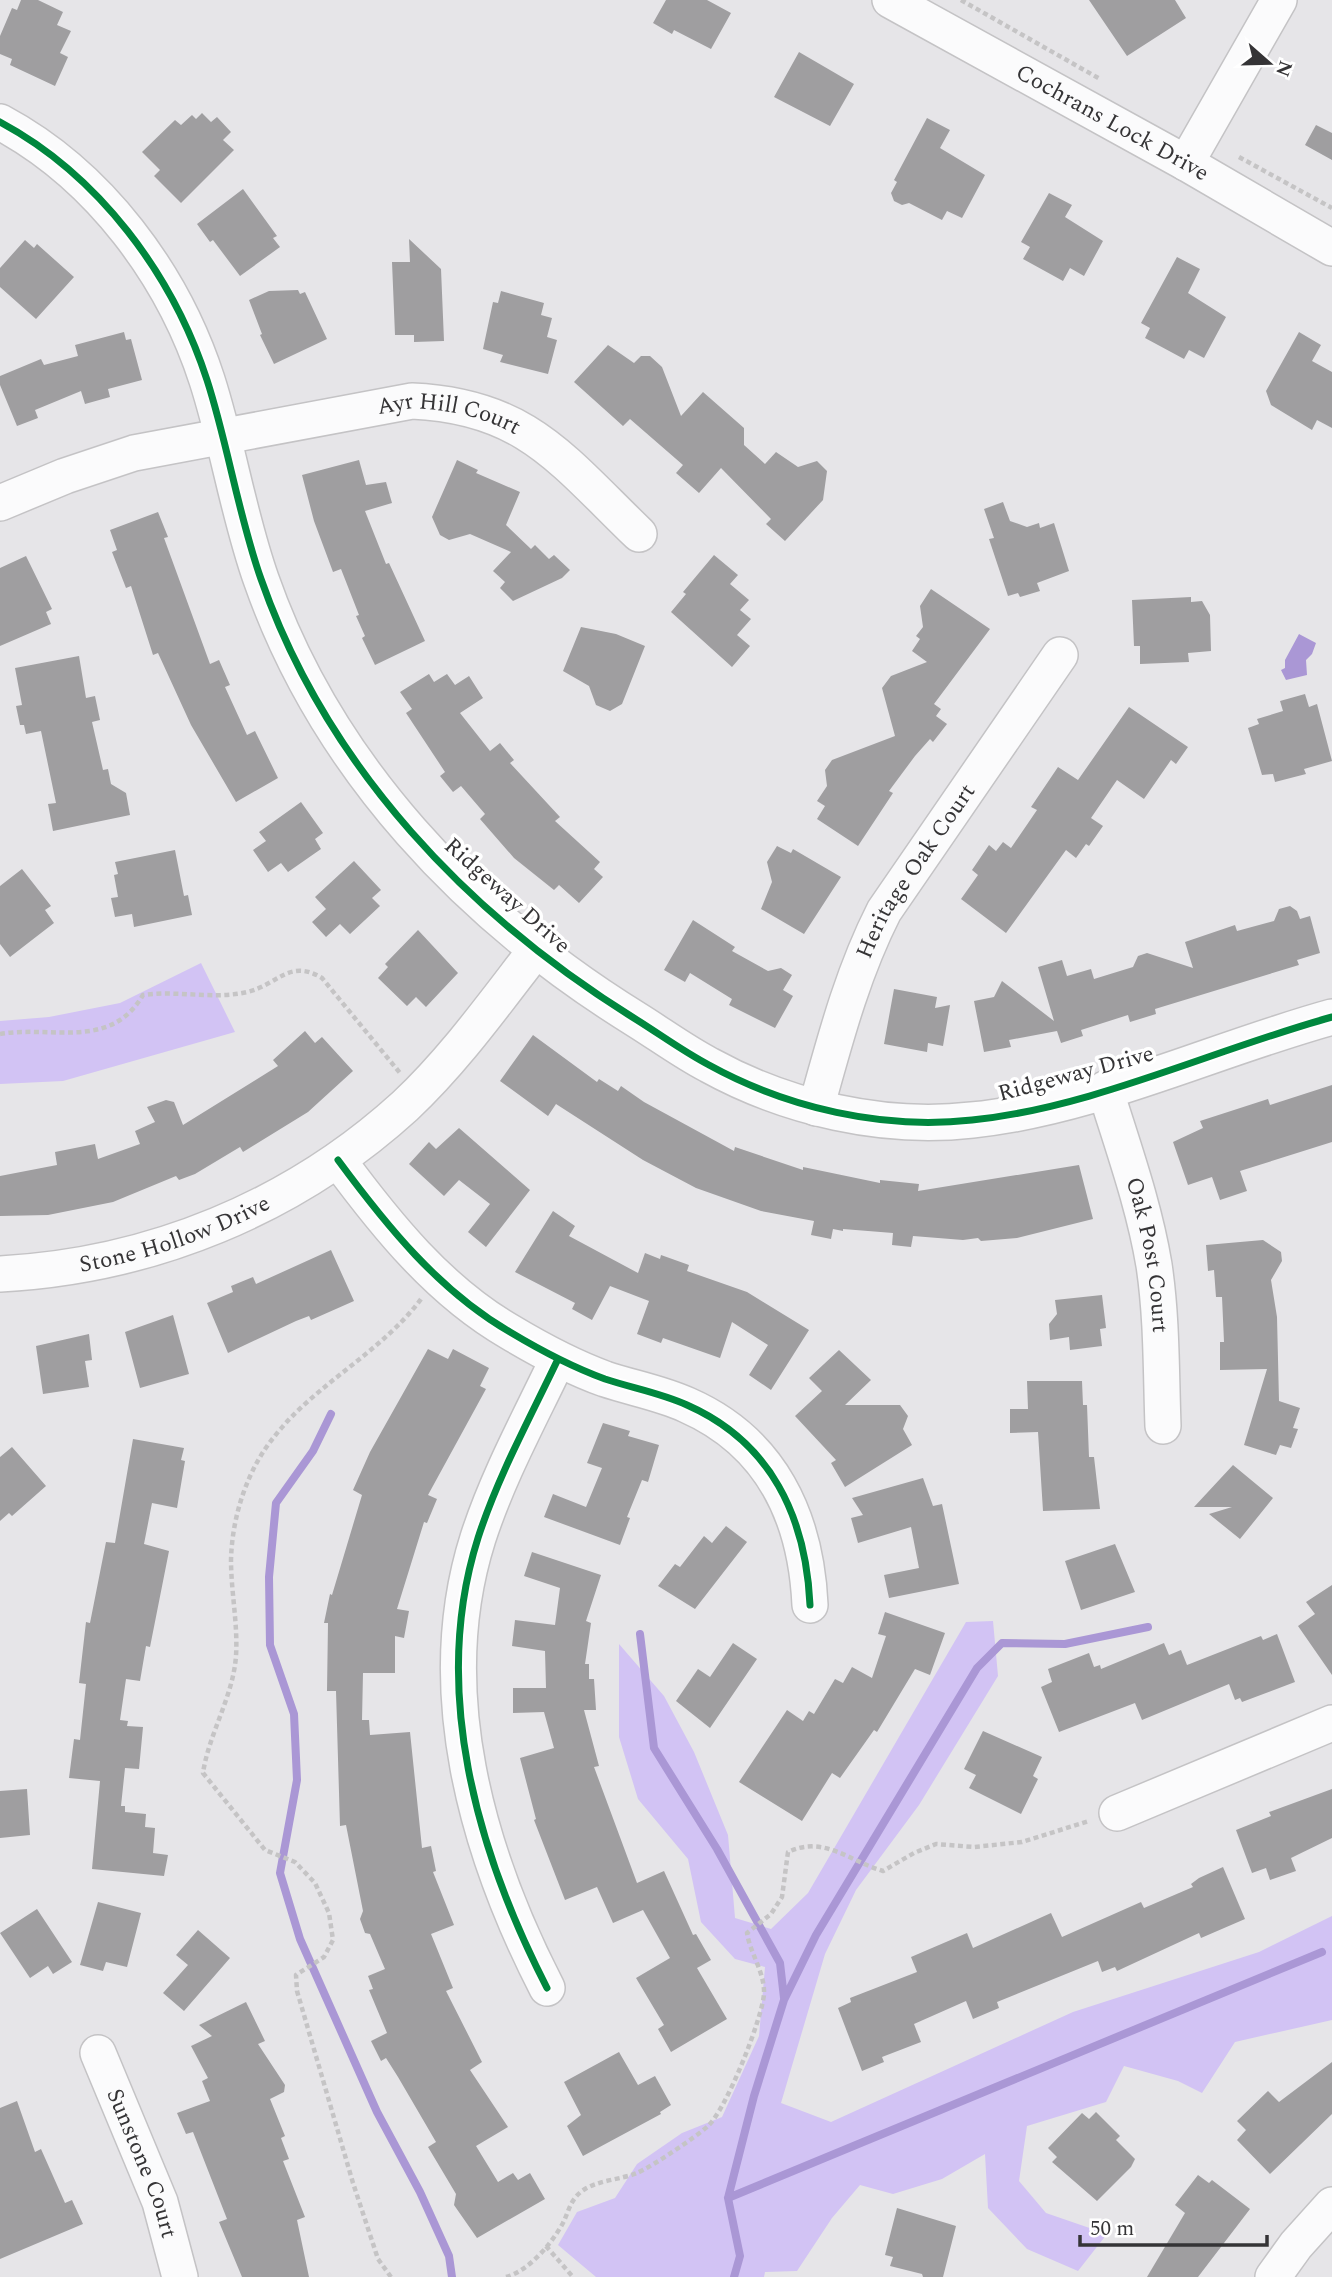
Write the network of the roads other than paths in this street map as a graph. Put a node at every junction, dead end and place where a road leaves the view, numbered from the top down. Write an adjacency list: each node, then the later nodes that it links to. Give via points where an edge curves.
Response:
1 (890, 0): 4 (street, Cochrans Lock Drive)
2 (1279, 0): 4 (street)
3 (0, 122): 6 (street, Ridgeway Drive, via 57,160 134,240 188,330 207,380)
4 (1186, 163): 5 (street, Cochrans Lock Drive)
5 (1332, 248)
6 (220, 435): 7 (street, Ayr Hill Court, via 134,453); 8 (street, Ayr Hill Court, via 412,401 447,402 519,426 548,446); 10 (street, Ridgeway Drive, via 263,586 331,722 373,785 421,844 468,894)
7 (0, 503)
8 (639, 534)
9 (1060, 655): 13 (street, Heritage Oak Court, via 884,911 861,955)
10 (535, 951): 13 (street, Ridgeway Drive, via 709,1065); 14 (street, Stone Hollow Drive, via 455,1054 418,1093)
11 (1332, 1017): 12 (street, Ridgeway Drive)
12 (1105, 1089): 13 (street, Ridgeway Drive, via 970,1121 870,1118); 17 (street, Oak Post Court, via 1154,1265)
13 (816, 1108)
14 (338, 1160): 15 (street, Stone Hollow Drive, via 282,1195 161,1247 98,1263); 16 (street, via 386,1226 464,1301)
15 (0, 1274)
16 (558, 1359): 18 (street, via 686,1404 718,1421 746,1444 769,1470 800,1531); 21 (street, via 494,1495 478,1540 460,1642 466,1756 481,1826 522,1939)
17 (1163, 1426)
18 (810, 1605)
19 (1332, 1723): 20 (street)
20 (1116, 1813)
21 (547, 1988)
22 (98, 2053): 24 (street, Sunstone Court, via 160,2202)
23 (1332, 2205): 25 (street)
24 (180, 2277)
25 (1273, 2277)

